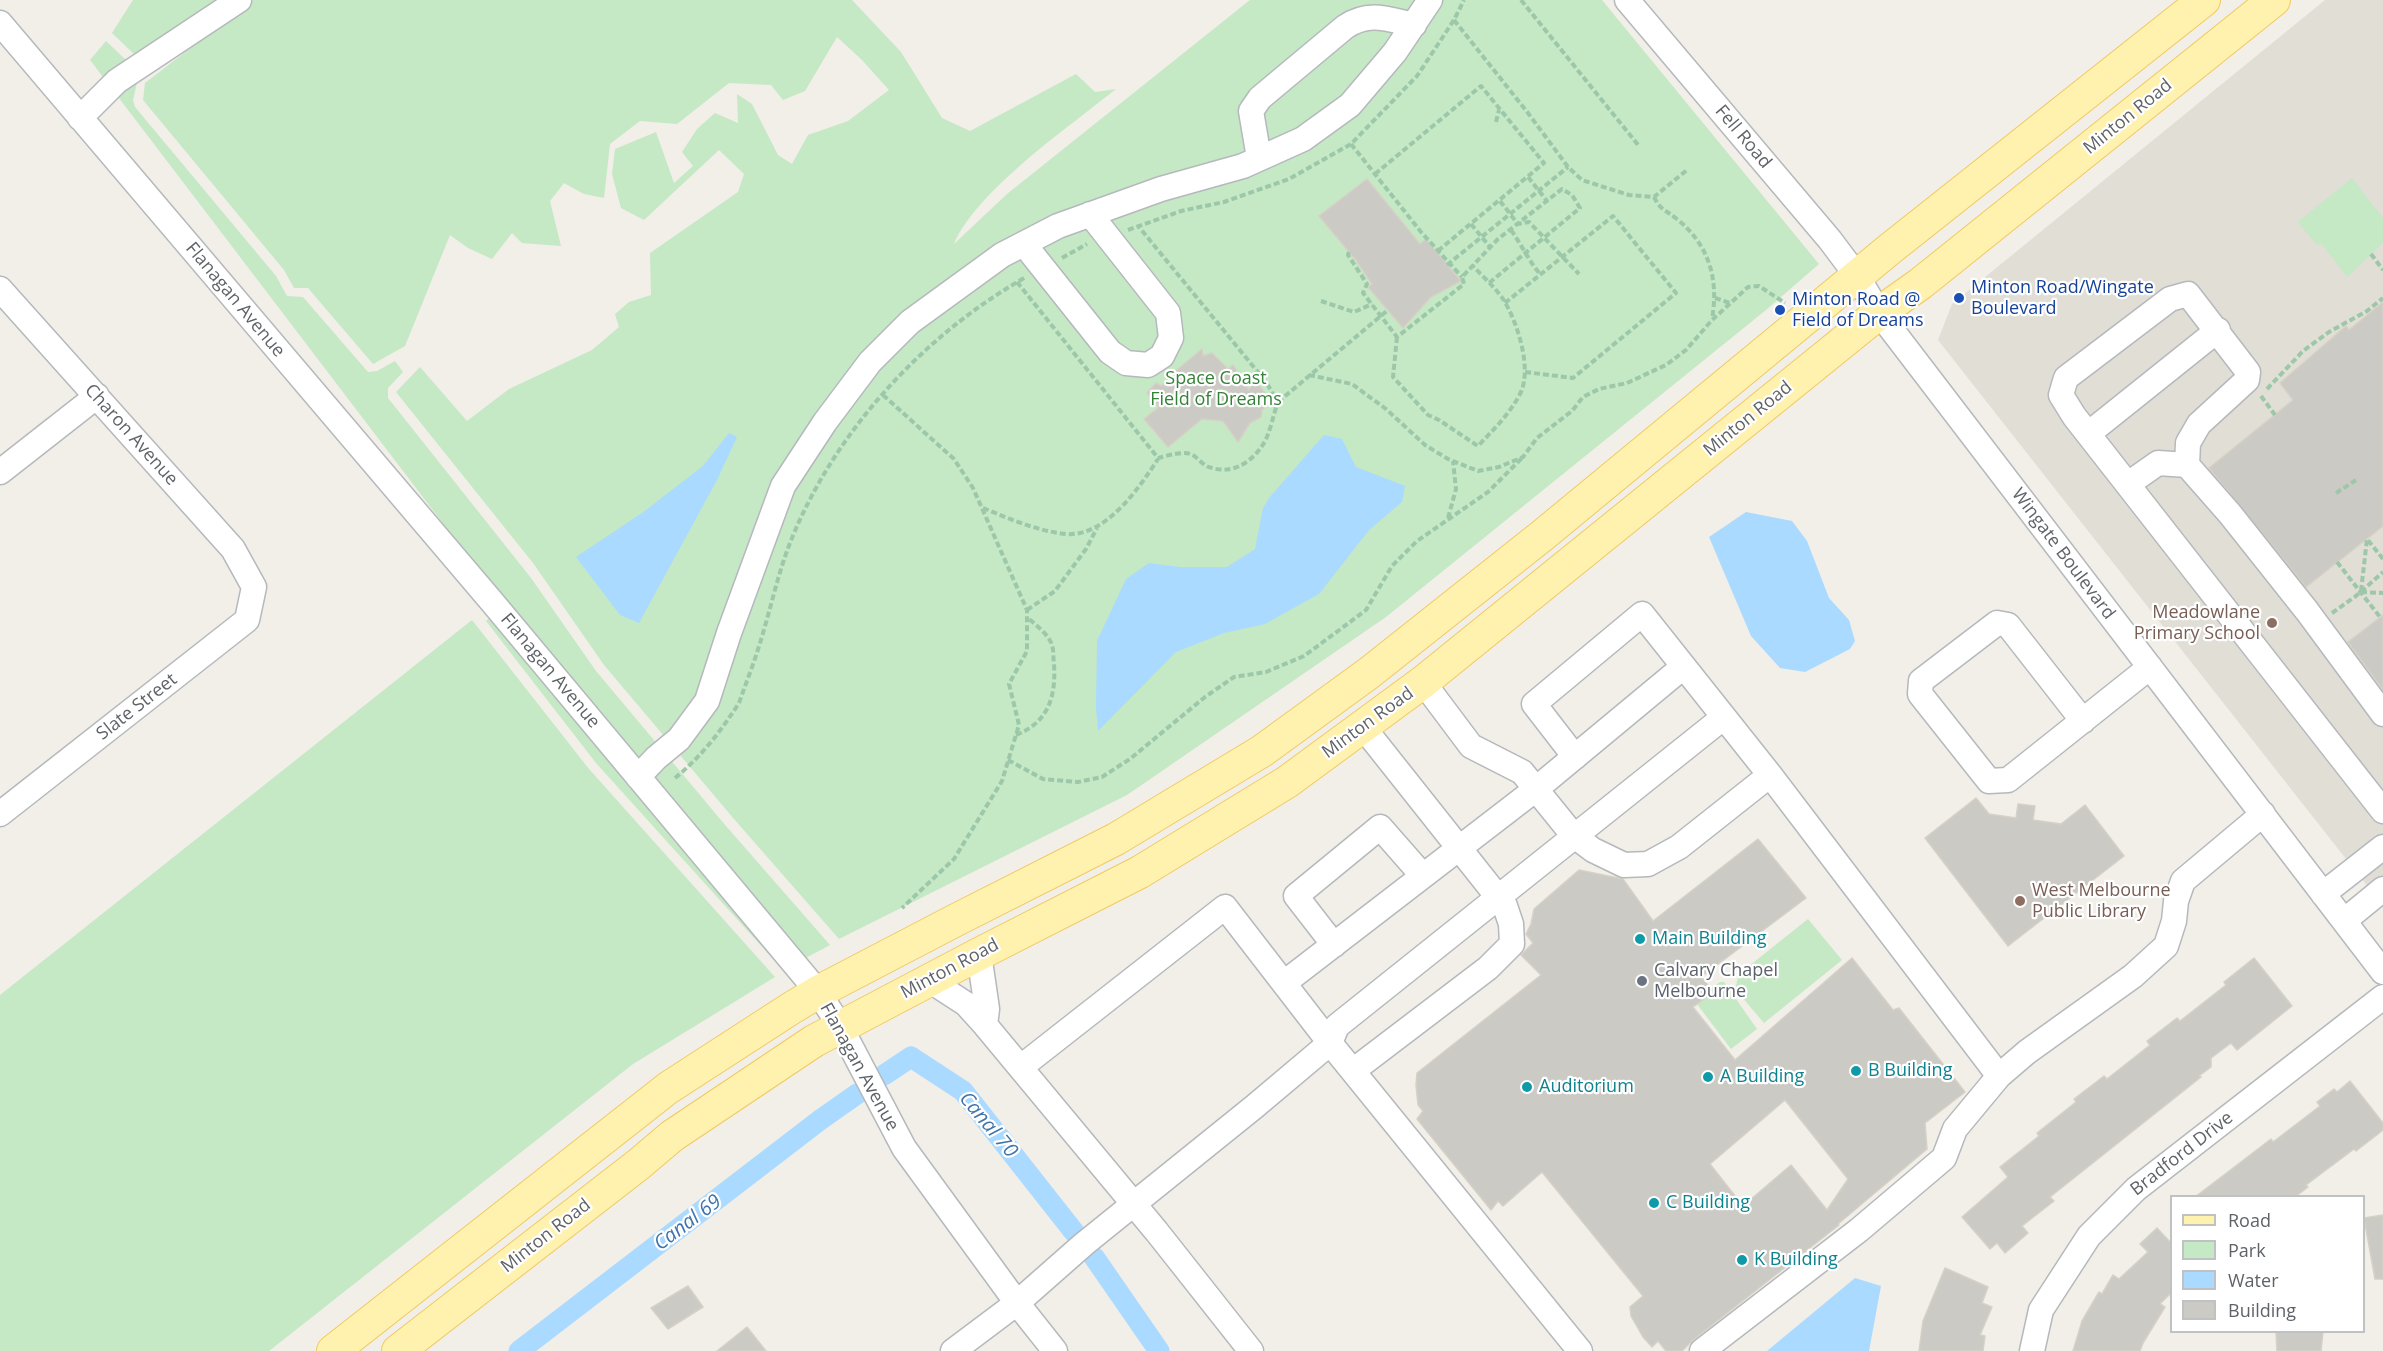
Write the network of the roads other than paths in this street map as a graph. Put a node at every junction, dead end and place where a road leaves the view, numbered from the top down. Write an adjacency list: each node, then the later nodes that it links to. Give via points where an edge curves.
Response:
1 (239, 0): 8 (street, via 117,81)
2 (1430, 0): 7 (street)
3 (1627, 0): 12 (street, Fell Road)
4 (2204, 0): 12 (main road)
5 (2274, 0): 14 (main road, Minton Road)
6 (0, 22): 8 (street, Flanagan Avenue)
7 (1414, 25): 9 (street, via 1350,105 1303,139); 9 (street, via 1359,18 1260,98 1251,111)
8 (80, 118): 32 (street, Flanagan Avenue)
9 (1259, 158): 10 (street)
10 (1090, 214): 11 (street); 11 (street, via 1168,313 1171,338 1162,356 1148,365 1126,363 1110,352)
11 (1024, 244): 32 (street, via 1002,255 910,322 870,362 825,423 783,486 707,700 679,739)
12 (1857, 276): 14 (street, Wingate Boulevard); 24 (main road)
13 (0, 289): 16 (street, Charon Avenue)
14 (1879, 313): 23 (street, Wingate Boulevard); 25 (main road, Minton Road)
15 (2218, 330): 17 (street); 17 (street, via 2188,294 2170,299 2067,378 2061,394); 18 (street, via 2248,372 2247,380 2199,424 2188,444)
16 (97, 396): 19 (street); 21 (street, Charon Avenue, via 232,549)
17 (2088, 434): 20 (street)
18 (2187, 465): 20 (street, via 2158,463); 26 (street, via 2230,514)
19 (0, 472)
20 (2128, 484): 34 (street)
21 (254, 587): 35 (street, Slate Street, via 247,620)
22 (1683, 667): 27 (street); 30 (street); 30 (street, via 1642,614 1615,636 1534,704)
23 (2150, 667): 28 (street); 36 (street, Wingate Boulevard)
24 (1370, 673): 25 (main road); 29 (main road); 50 (main road, via 1262,751 1116,840)
25 (1424, 682): 29 (main road, Minton Road); 33 (street, via 1471,746 1522,772)
26 (2383, 714)
27 (1724, 717): 31 (street); 37 (street)
28 (2083, 721): 28 (street, via 2007,780 1989,781 1920,694 1921,681 1997,623 2008,626)
29 (1363, 727): 39 (street); 46 (main road, Minton Road, via 1287,782 1140,872)
30 (1575, 757): 33 (street)
31 (1770, 775): 37 (street, via 1679,847 1648,864 1624,865 1593,850); 57 (street)
32 (638, 777): 50 (street, Flanagan Avenue)
33 (1536, 789): 37 (street); 39 (street)
34 (2383, 811)
35 (0, 814)
36 (2263, 814): 42 (street, Wingate Boulevard); 57 (street, via 2183,881 2166,946 2133,976)
37 (1574, 835): 43 (street)
38 (2383, 847): 42 (street)
39 (1459, 848): 40 (street); 43 (street)
40 (1423, 876): 45 (street); 45 (street, via 1380,827 1296,896)
41 (2383, 889): 44 (street)
42 (2323, 894): 44 (street, Wingate Boulevard)
43 (1502, 901): 54 (street, via 1337,1026); 56 (street, via 1511,924 1512,944 1488,968)
44 (2344, 921): 47 (street, Wingate Boulevard)
45 (1334, 945): 49 (street)
46 (979, 954): 48 (main road, Minton Road); 52 (street, via 987,1009)
47 (2383, 972)
48 (929, 980): 52 (street, via 966,1004); 53 (main road, Minton Road)
49 (1284, 983): 54 (street); 55 (street, via 1226,907)
50 (818, 992): 53 (street, Flanagan Avenue); 61 (main road, via 669,1088)
51 (2383, 997): 67 (street, Bradford Drive, via 2136,1189 2089,1236 2041,1310)
52 (985, 1025): 55 (street)
53 (840, 1026): 59 (street, Flanagan Avenue, via 904,1148); 62 (main road, Minton Road, via 672,1136)
54 (1330, 1043): 56 (street); 58 (street)
55 (1021, 1067): 58 (street)
56 (1354, 1070): 65 (street)
57 (1999, 1076): 66 (street, via 1955,1129 1944,1158 1859,1230)
58 (1135, 1205): 59 (street); 64 (street)
59 (1017, 1303): 60 (street, Flanagan Avenue); 63 (street)
60 (1049, 1349)
61 (333, 1351)
62 (398, 1351)
63 (953, 1351)
64 (1251, 1351)
65 (1580, 1351)
66 (1702, 1351)
67 (2032, 1351)

